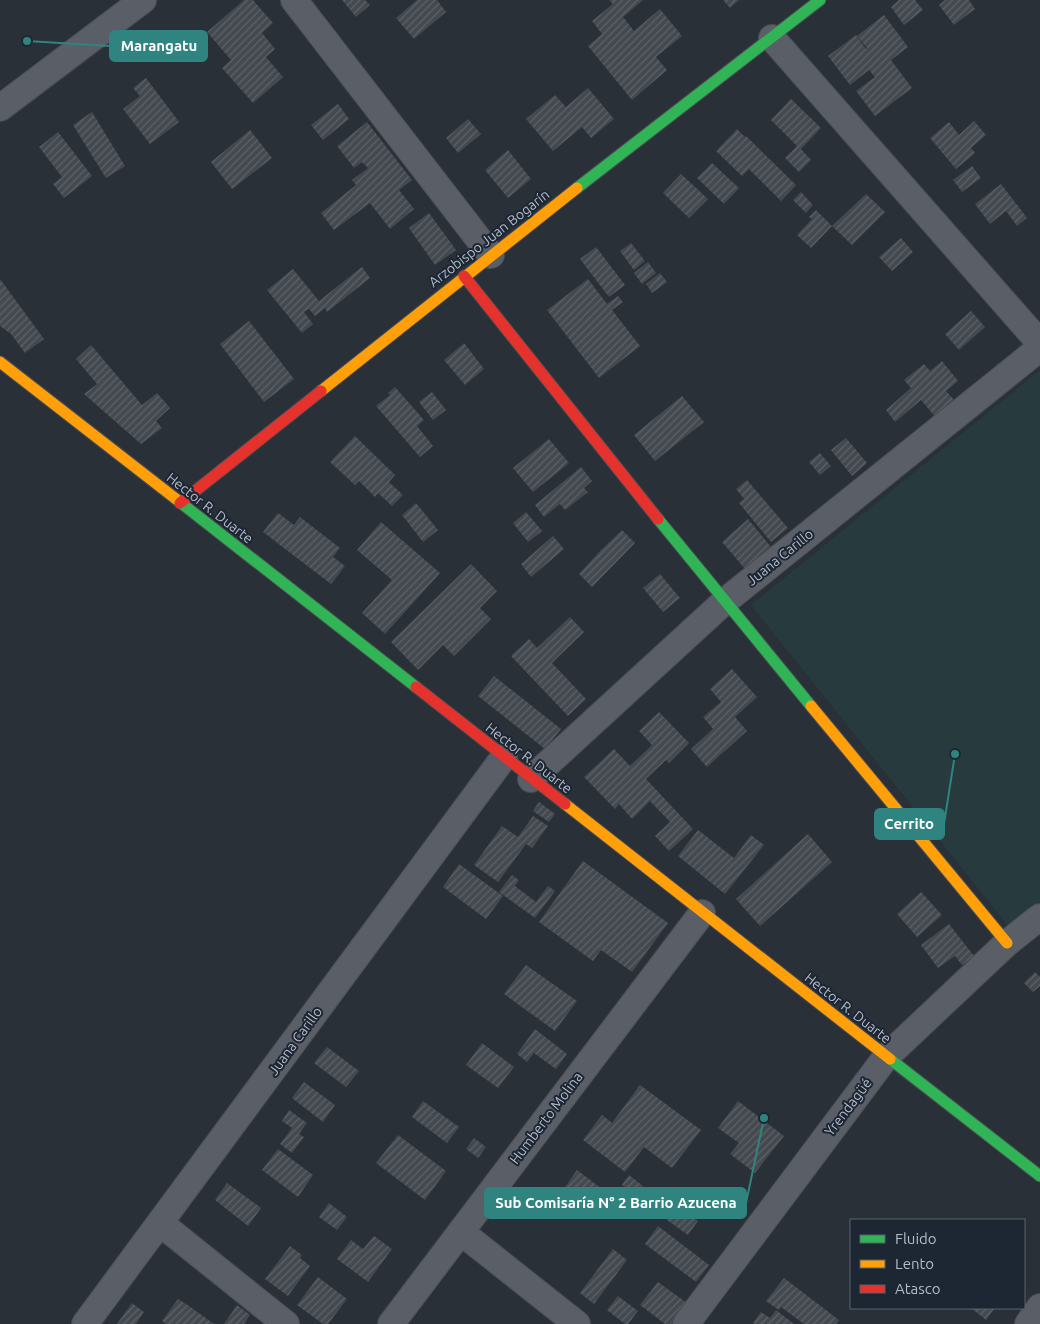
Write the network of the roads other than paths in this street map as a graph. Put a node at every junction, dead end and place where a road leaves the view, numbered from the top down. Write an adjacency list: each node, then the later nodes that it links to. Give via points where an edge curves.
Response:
1 (143, 0): 5 (street)
2 (294, 0): 6 (street)
3 (818, 1): 4 (street, Arzobispo Juan Bogarín)
4 (772, 38): 6 (street, Arzobispo Juan Bogarín); 8 (street)
5 (0, 108)
6 (491, 255): 7 (street, Arzobispo Juan Bogarín)
7 (464, 276): 11 (street, Arzobispo Juan Bogarín); 12 (street)
8 (1040, 343)
9 (1040, 348): 12 (street, Juana Carillo)
10 (0, 362): 11 (street, Hector R. Duarte)
11 (180, 503): 13 (street, Hector R. Duarte)
12 (724, 602): 14 (street, Juana Carillo); 17 (street)
13 (504, 757): 14 (street, Hector R. Duarte); 20 (street, Juana Carillo)
14 (531, 779): 15 (street, Hector R. Duarte)
15 (702, 913): 18 (street, Hector R. Duarte); 21 (street, Humberto Molina)
16 (1040, 917): 17 (street, Yrendagüé)
17 (1007, 943): 18 (street, Yrendagüé)
18 (886, 1057): 19 (street, Hector R. Duarte); 27 (street, Yrendagüé)
19 (1040, 1176)
20 (160, 1224): 23 (street, Juana Carillo); 24 (street)
21 (460, 1232): 25 (street, Humberto Molina); 26 (street)
22 (1040, 1307): 28 (street)
23 (85, 1324)
24 (286, 1324)
25 (391, 1324)
26 (577, 1324)
27 (686, 1324)
28 (1028, 1324)

